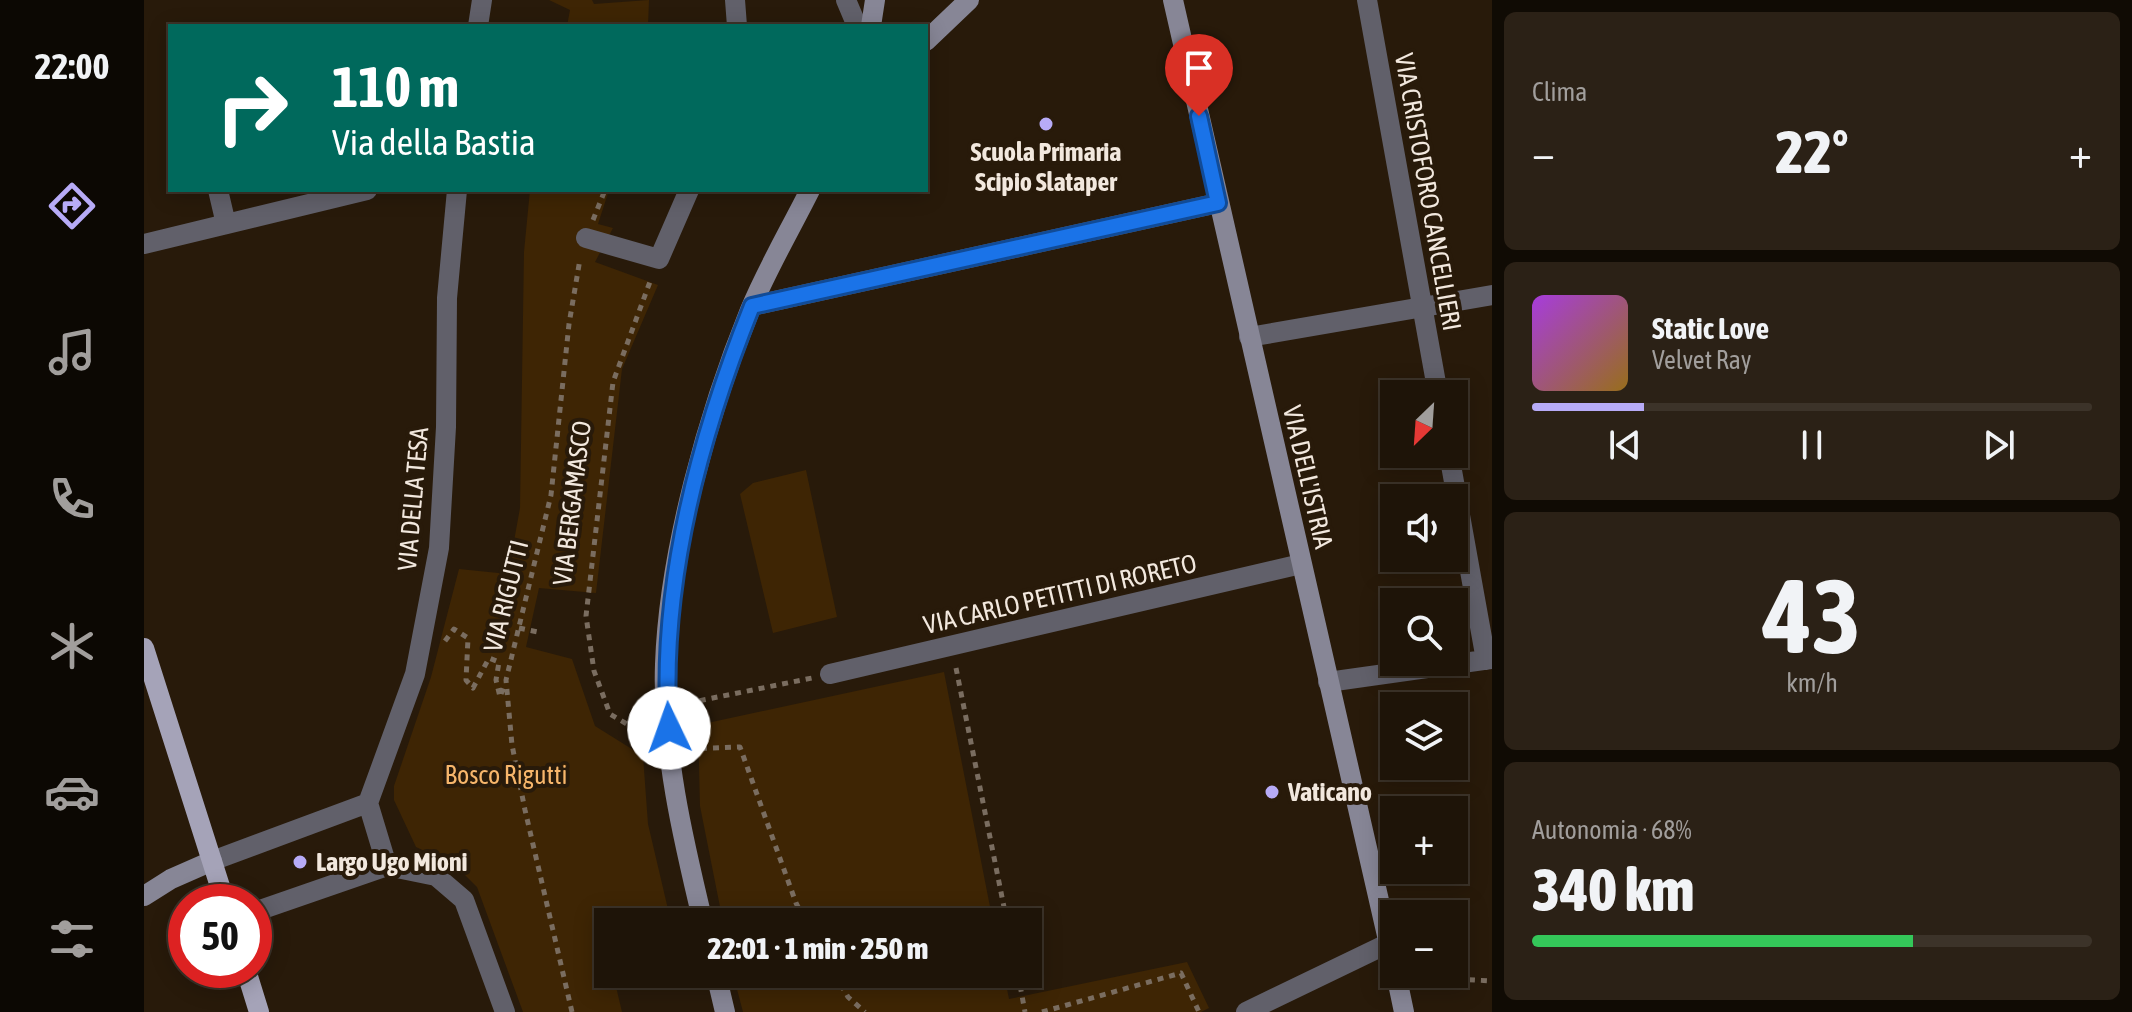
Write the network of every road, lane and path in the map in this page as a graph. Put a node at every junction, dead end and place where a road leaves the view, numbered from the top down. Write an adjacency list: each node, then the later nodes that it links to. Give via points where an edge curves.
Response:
1 (482, 0): 8 (street)
2 (735, 0): 9 (street)
3 (846, 0): 10 (street)
4 (875, 0): 11 (main road)
5 (969, 0): 12 (main road)
6 (1173, 0): 19 (main road, VIA DELL'ISTRIA)
7 (1367, 0): 26 (street, VIA CRISTOFORO CANCELLIERI)
8 (478, 24)
9 (737, 24)
10 (856, 24)
11 (871, 24)
12 (928, 39)
13 (218, 192): 20 (street)
14 (359, 192): 20 (street)
15 (457, 192): 43 (street, VIA DELLA TESA, via 447,298 439,548 415,674)
16 (604, 192): 21 (path, VIA RIGUTTI)
17 (688, 192): 23 (street)
18 (809, 192): 25 (main road)
19 (1218, 203): 25 (street); 27 (main road, VIA DELL'ISTRIA)
20 (226, 224): 22 (street)
21 (586, 238): 23 (street); 31 (path, VIA RIGUTTI, via 569,324 551,495)
22 (144, 244)
23 (659, 259): 41 (path, VIA BERGAMASCO, via 613,382 586,616 594,671 610,714)
24 (1492, 295): 26 (street)
25 (752, 306): 50 (main road, via 697,476 676,571 665,666 676,797)
26 (1422, 309): 27 (street); 28 (street, VIA CRISTOFORO CANCELLIERI)
27 (1249, 337): 30 (main road, VIA DELL'ISTRIA)
28 (1435, 380)
29 (1452, 468): 35 (street)
30 (1301, 564): 37 (street, VIA CARLO PETITTI DI RORETO); 39 (main road, VIA DELL'ISTRIA)
31 (519, 628): 32 (path); 38 (path, VIA RIGUTTI)
32 (538, 632)
33 (144, 648): 44 (main road)
34 (438, 650): 38 (path, via 454,629 468,638 466,680 473,688 489,658 499,662 500,697)
35 (1489, 660): 39 (street)
36 (955, 662): 52 (path)
37 (822, 676): 40 (path)
38 (506, 680): 63 (path, VIA RIGUTTI, via 512,745)
39 (1328, 682): 48 (main road, VIA DELL'ISTRIA)
40 (683, 704)
41 (648, 737)
42 (688, 749): 51 (path, via 740,747)
43 (368, 803): 44 (street); 45 (street)
44 (212, 861): 46 (main road); 47 (main road)
45 (387, 866): 49 (street); 62 (street, via 436,876 464,900)
46 (219, 884)
47 (144, 896)
48 (1380, 904)
49 (272, 906)
50 (700, 908)
51 (799, 908)
52 (1004, 908)
53 (1380, 947): 69 (street)
54 (1468, 980): 55 (path)
55 (1492, 981)
56 (252, 988): 61 (main road)
57 (719, 988): 64 (main road)
58 (843, 988): 65 (path)
59 (1021, 988): 66 (path)
60 (1399, 988): 70 (main road)
61 (259, 1012)
62 (505, 1012)
63 (572, 1012)
64 (725, 1012)
65 (865, 1012)
66 (1025, 1012)
67 (1042, 1012): 68 (path, via 1181,973)
68 (1199, 1012)
69 (1246, 1012)
70 (1404, 1012)

